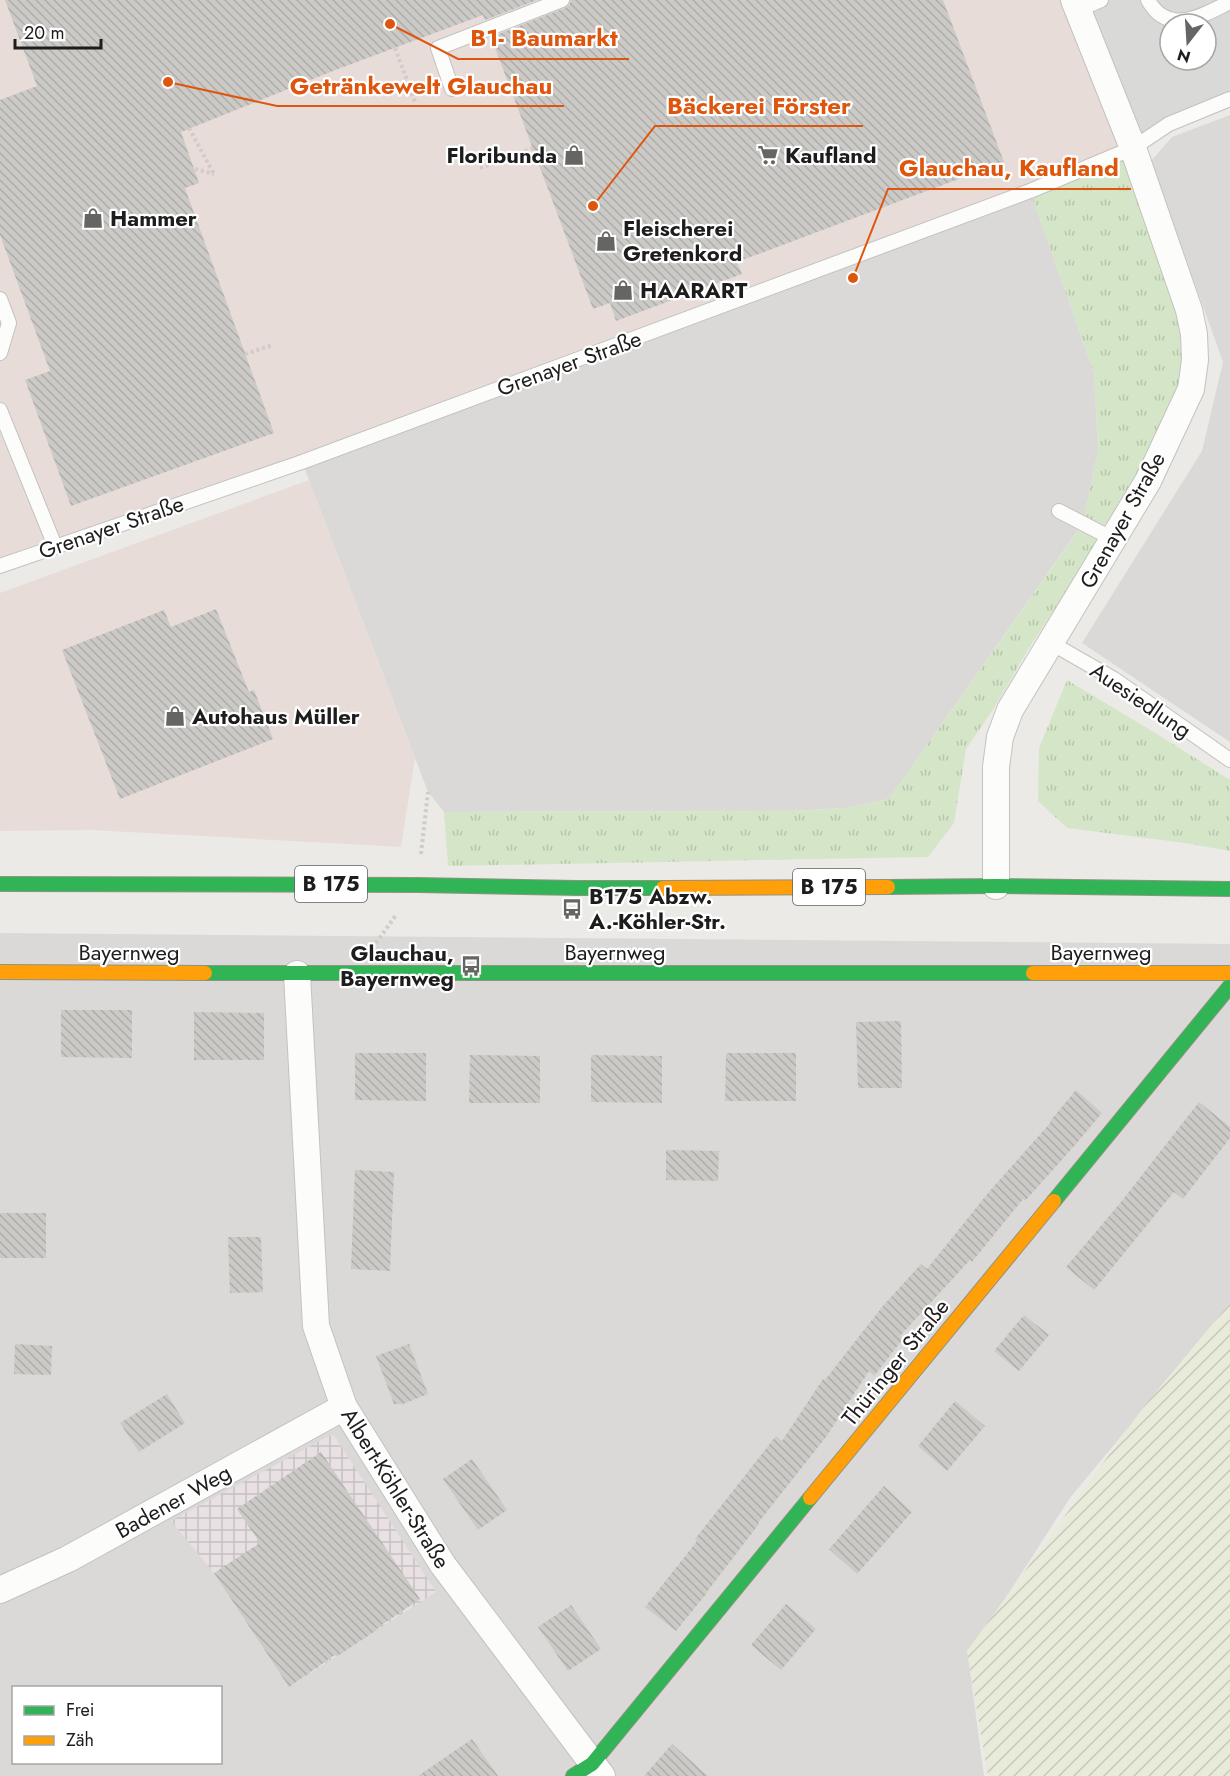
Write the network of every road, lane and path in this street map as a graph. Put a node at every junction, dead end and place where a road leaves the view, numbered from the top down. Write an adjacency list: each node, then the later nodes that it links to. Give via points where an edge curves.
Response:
1 (562, 0): 7 (lane, via 438,48)
2 (1101, 0): 5 (lane)
3 (1148, 0): 4 (lane, via 1157,12 1183,21)
4 (1230, 2)
5 (1076, 5): 12 (street, Grenayer Straße)
6 (395, 48): 9 (path)
7 (452, 89)
8 (1230, 99): 12 (lane, Grenayer Straße, via 1169,124)
9 (416, 102)
10 (189, 128): 14 (path, via 214,174)
11 (533, 148): 13 (path)
12 (1133, 148): 21 (street, Grenayer Straße, via 1189,310 1195,360 1191,389 1148,481); 22 (lane, Grenayer Straße, via 1030,191 302,462)
13 (480, 168)
14 (195, 169)
15 (0, 299): 17 (lane, via 9,323)
16 (273, 345): 18 (path)
17 (0, 353)
18 (246, 354)
19 (0, 410): 22 (lane)
20 (1059, 511): 21 (lane)
21 (1113, 539): 24 (street, Grenayer Straße)
22 (55, 546): 23 (lane, Grenayer Straße)
23 (0, 566)
24 (1051, 643): 25 (lane, Auesiedlung, via 1114,679); 27 (street, Grenayer Straße, via 1010,710 1000,737 996,767)
25 (1230, 760)
26 (0, 885): 27 (street, B 175)
27 (996, 886): 28 (street, B 175)
28 (1230, 889)
29 (0, 972): 31 (street, Bayernweg)
30 (1230, 973): 31 (street, Bayernweg)
31 (297, 974): 33 (street, Albert-Köhler-Straße, via 316,1326)
32 (1230, 986): 35 (street, Thüringer Straße)
33 (344, 1407): 34 (street, Badener Weg, via 68,1559); 35 (street, Albert-Köhler-Straße, via 443,1564)
34 (0, 1590)
35 (589, 1772)

